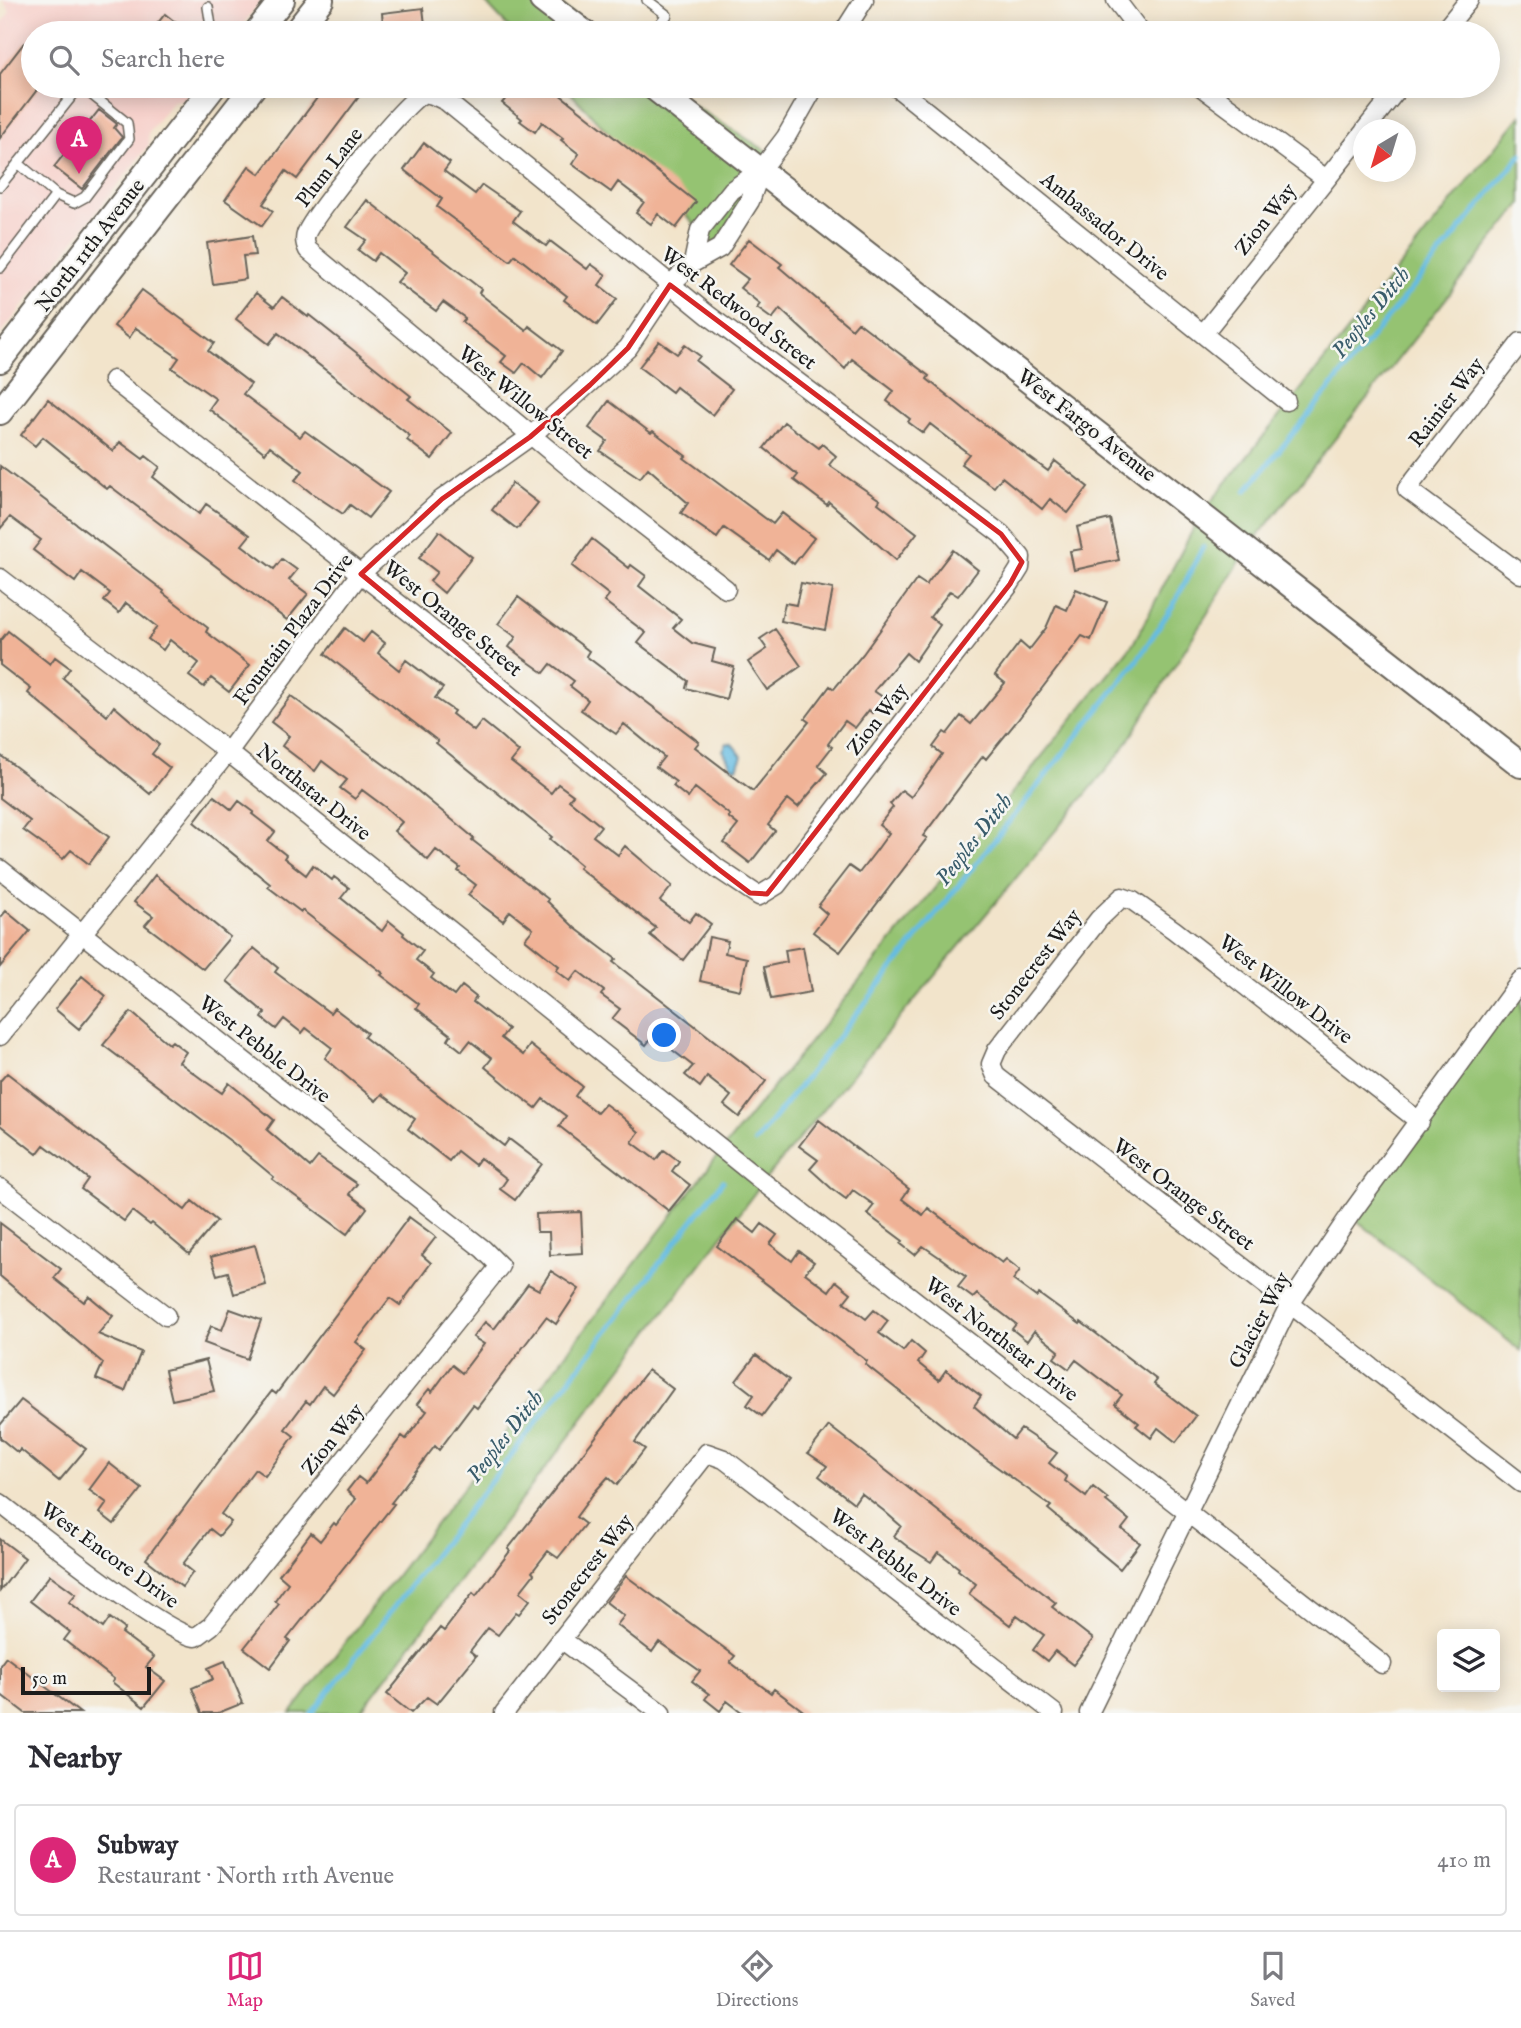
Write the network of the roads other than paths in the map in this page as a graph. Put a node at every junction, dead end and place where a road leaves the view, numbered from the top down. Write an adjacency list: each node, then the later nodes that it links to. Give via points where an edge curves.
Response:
1 (282, 0): 10 (main road)
2 (321, 0): 11 (main road)
3 (542, 0): 12 (main road)
4 (647, 0): 13 (lane, via 667,15)
5 (864, 0): 14 (street)
6 (1116, 0): 15 (street)
7 (1459, 3): 16 (street)
8 (208, 7): 9 (lane)
9 (210, 21)
10 (265, 21)
11 (304, 21)
12 (569, 21)
13 (662, 21)
14 (851, 21)
15 (1132, 21)
16 (1449, 21)
17 (70, 98): 31 (lane)
18 (95, 98): 35 (lane, via 127,123 129,139 85,197 74,203)
19 (205, 98): 29 (main road, North 11th Avenue)
20 (245, 98): 40 (main road, North 11th Avenue)
21 (419, 98): 36 (street, Plum Lane, via 342,185 307,232)
22 (438, 98): 39 (street, West Redwood Street)
23 (668, 98): 32 (main road, West Fargo Avenue)
24 (808, 98): 32 (street, Fountain Plaza Drive)
25 (910, 98): 41 (street, Ambassador Drive)
26 (1216, 98): 33 (street)
27 (1390, 98): 28 (street, Zion Way)
28 (1374, 119)
29 (180, 129): 40 (main road, North 11th Avenue, via 176,170 101,267); 43 (main road, North 11th Avenue)
30 (1353, 145): 33 (street, Zion Way)
31 (18, 163): 34 (lane); 35 (lane)
32 (761, 170): 37 (street, Fountain Plaza Drive, via 750,201 720,248); 37 (street, Fountain Plaza Drive, via 732,190 700,230); 54 (main road, West Fargo Avenue)
33 (1326, 180): 41 (street, Zion Way)
34 (0, 186)
35 (56, 195): 38 (lane)
36 (305, 244): 47 (street, West Willow Street)
37 (693, 263): 39 (street, Fountain Plaza Drive)
38 (0, 268)
39 (670, 285): 47 (street, Fountain Plaza Drive, via 628,348); 48 (street, West Redwood Street, via 1001,534)
40 (91, 298): 46 (main road, North 11th Avenue)
41 (1203, 334): 45 (street, Ambassador Drive)
42 (1521, 342): 50 (street, Rainier Way, via 1407,489)
43 (0, 360)
44 (113, 380): 49 (street, West Orange Street)
45 (1286, 401)
46 (0, 412)
47 (531, 436): 49 (street, Fountain Plaza Drive, via 442,499); 52 (street, West Willow Street)
48 (1022, 562): 56 (street, Zion Way, via 1010,584 778,885)
49 (361, 574): 53 (street, Fountain Plaza Drive); 56 (street, West Orange Street, via 530,708 717,868)
50 (1521, 574)
51 (0, 578): 53 (street, Northstar Drive)
52 (726, 589)
53 (228, 752): 58 (street, Fountain Plaza Drive); 61 (street, Northstar Drive)
54 (1521, 765)
55 (0, 869): 58 (street, West Pebble Drive)
56 (759, 896)
57 (1122, 897): 62 (street, Stonecrest Way, via 1099,919 997,1050); 63 (street, West Willow Drive, via 1174,930)
58 (81, 934): 60 (street, Fountain Plaza Drive); 65 (street, West Pebble Drive)
59 (1521, 981): 63 (street, Glacier Way)
60 (0, 1036)
61 (594, 1048): 71 (street, West Northstar Drive)
62 (991, 1064): 66 (street, West Orange Street, via 1007,1085)
63 (1420, 1122): 66 (street, Glacier Way)
64 (0, 1188): 67 (street)
65 (500, 1266): 72 (street, Zion Way, via 212,1626)
66 (1290, 1304): 69 (street, West Orange Street); 71 (street, Glacier Way)
67 (166, 1316)
68 (707, 1453): 73 (street, Stonecrest Way); 77 (street, West Pebble Drive, via 724,1459)
69 (1521, 1483)
70 (0, 1503): 72 (street, West Encore Drive, via 116,1590 182,1634)
71 (1187, 1512): 74 (street, West Northstar Drive); 78 (street, Glacier Way)
72 (196, 1637)
73 (561, 1639): 75 (street, Stonecrest Way); 76 (street)
74 (1382, 1664)
75 (504, 1713)
76 (661, 1713)
77 (1054, 1713)
78 (1089, 1713)

